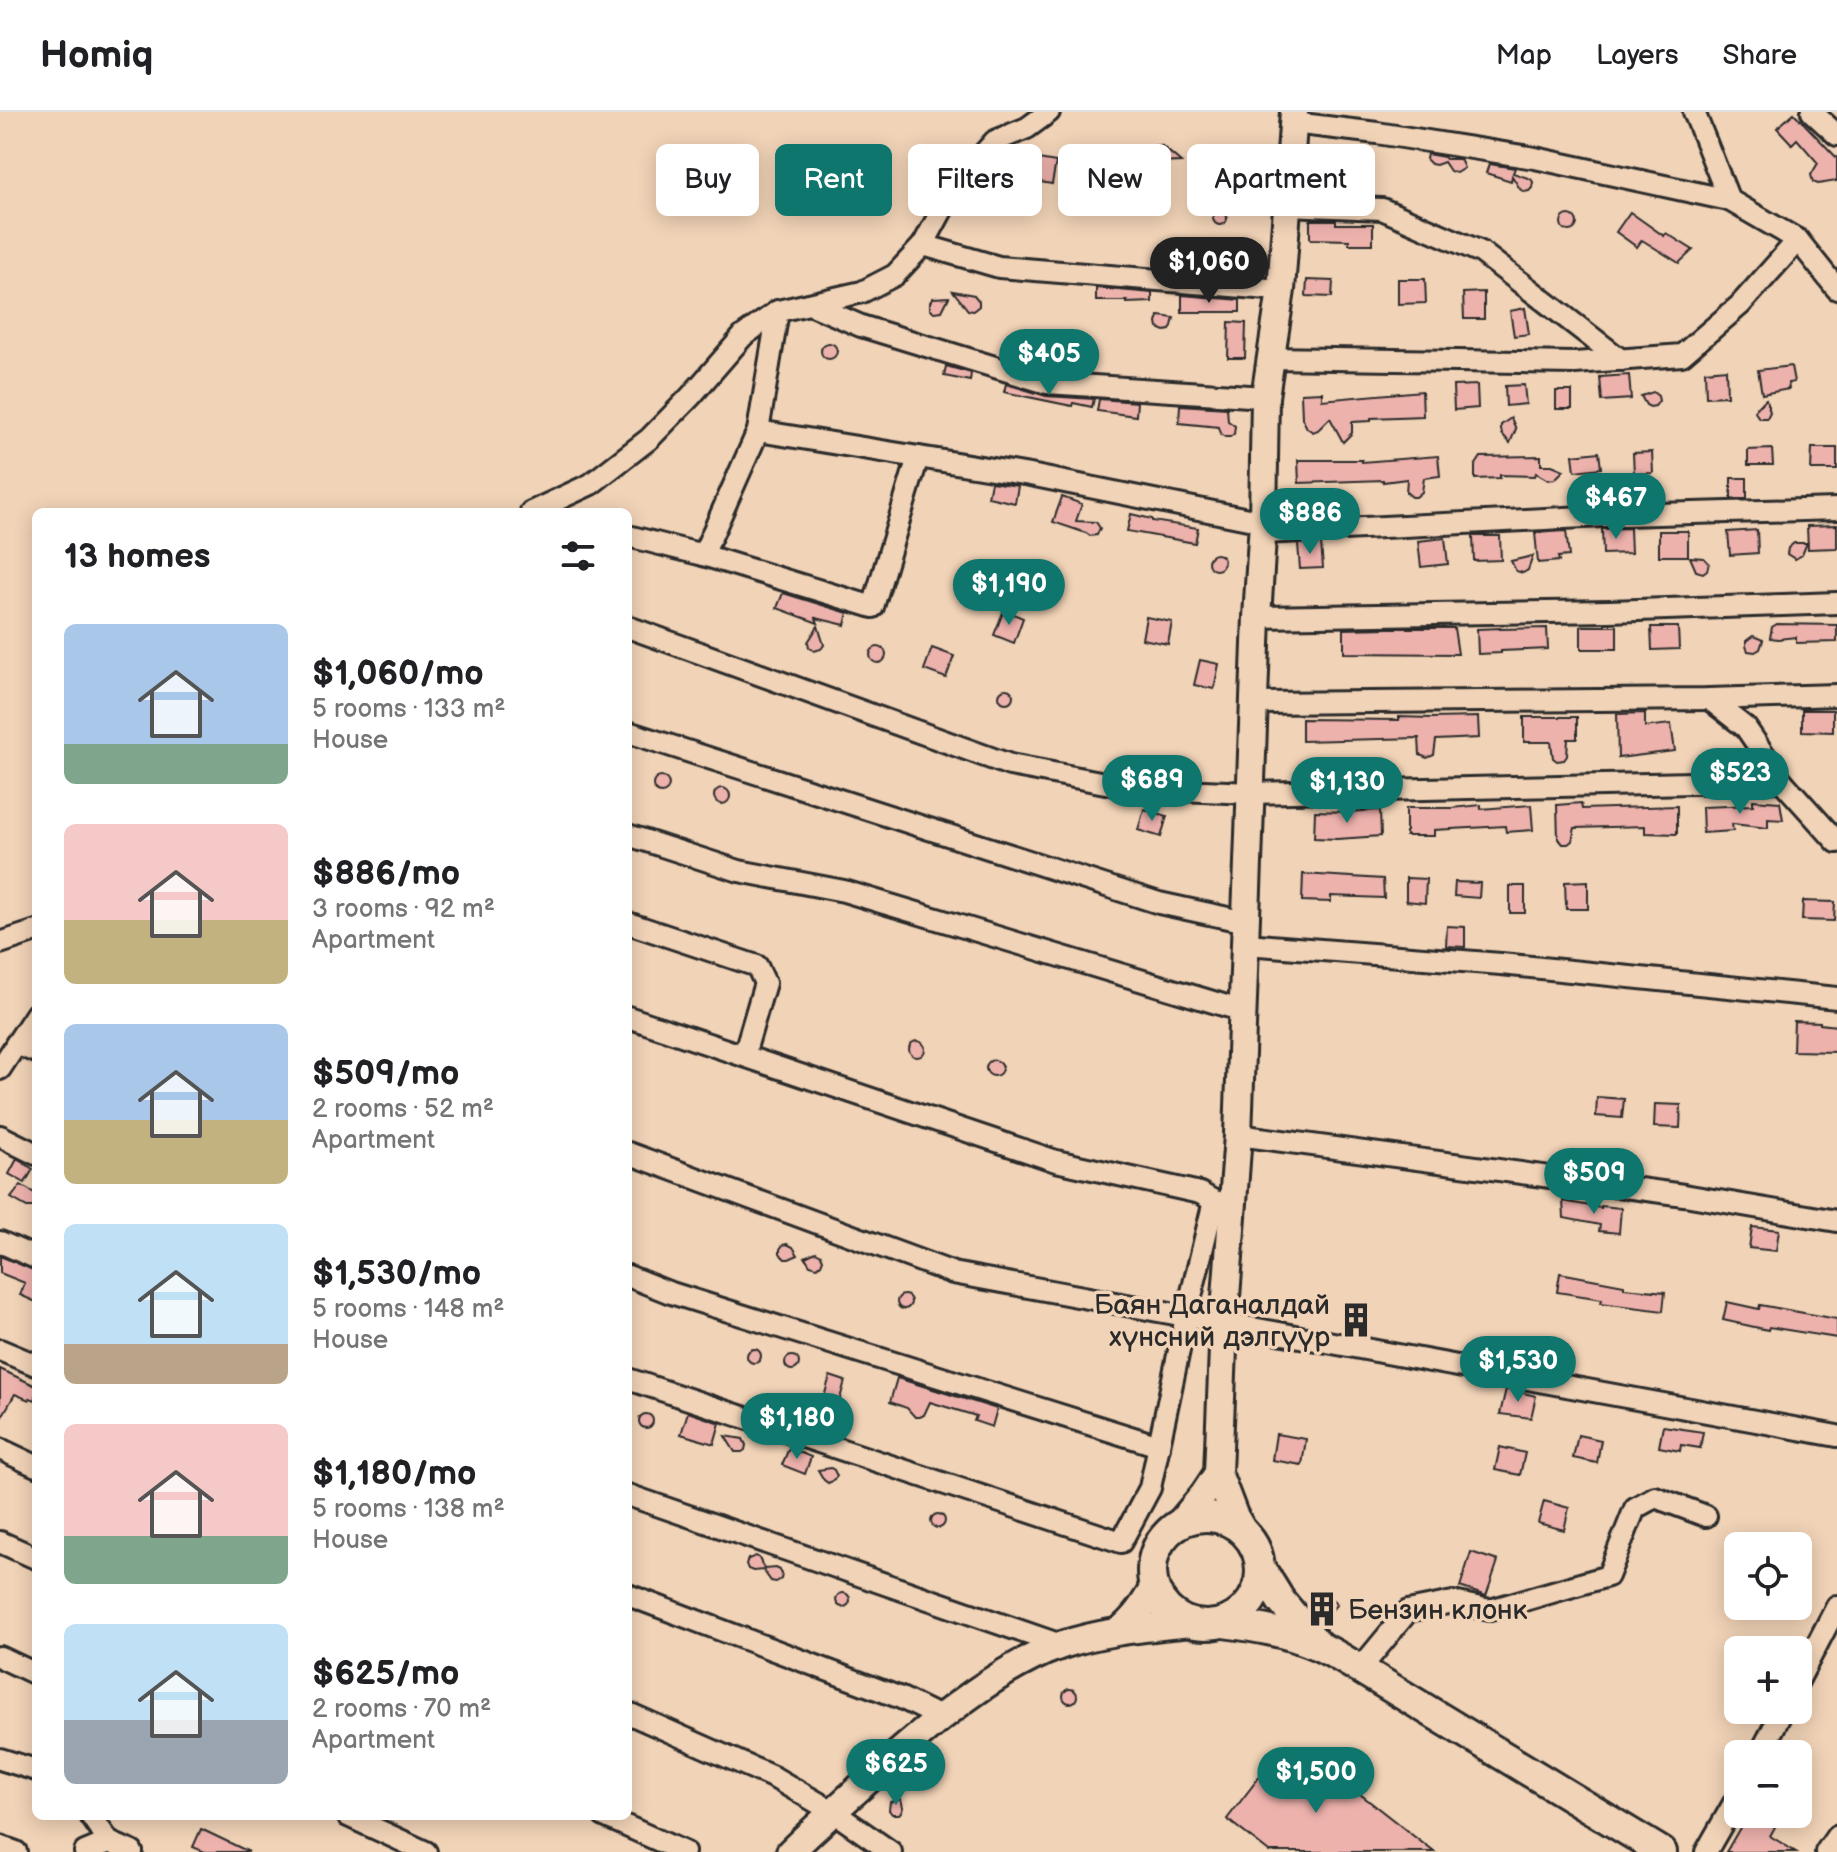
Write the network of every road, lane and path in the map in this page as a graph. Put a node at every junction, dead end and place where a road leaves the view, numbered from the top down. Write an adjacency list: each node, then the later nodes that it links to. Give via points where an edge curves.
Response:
1 (1049, 112): 11 (street, via 995,141 955,186)
2 (1694, 112): 7 (street)
3 (1812, 112): 5 (street)
4 (1293, 118): 6 (street); 7 (street, via 1535,158)
5 (1837, 135)
6 (1291, 144)
7 (1729, 200): 10 (street)
8 (1375, 209): 17 (street, via 1481,252)
9 (1286, 216): 13 (street)
10 (1798, 240): 12 (street); 17 (street, via 1740,305 1682,355)
11 (923, 245): 13 (street, via 999,267); 14 (street, via 895,275 862,292)
12 (1837, 289)
13 (1281, 290): 16 (street)
14 (810, 304): 15 (street); 18 (street, via 861,326 1047,383)
15 (778, 311): 19 (street); 21 (street, via 743,336 649,439 591,484)
16 (1270, 358): 17 (street); 18 (street)
17 (1621, 360)
18 (1265, 397): 23 (street)
19 (758, 431): 20 (street); 25 (street)
20 (918, 457): 23 (street, via 1030,475); 25 (street, via 873,607)
21 (540, 508)
22 (1837, 509): 23 (street)
23 (1263, 527): 27 (street)
24 (632, 537): 25 (street)
25 (703, 555)
26 (1837, 603): 27 (street)
27 (1257, 617): 31 (street)
28 (632, 628): 34 (street, via 1010,765 1132,788)
29 (1837, 695): 30 (street)
30 (1709, 699): 31 (street); 33 (street, via 1746,728)
31 (1255, 703): 34 (street)
32 (632, 733): 39 (street)
33 (1782, 781): 34 (street); 36 (street)
34 (1251, 793): 39 (street)
35 (632, 836): 42 (street, via 739,871 844,891)
36 (1837, 842)
37 (632, 924): 47 (street, via 757,966 765,983)
38 (32, 932): 40 (street)
39 (1246, 933): 41 (street); 42 (street)
40 (0, 943)
41 (1837, 998)
42 (1243, 1011): 49 (street)
43 (632, 1018): 47 (street)
44 (32, 1020): 45 (street)
45 (16, 1044): 46 (street); 48 (street)
46 (32, 1050)
47 (744, 1055): 53 (street, via 1056,1161 1200,1193)
48 (0, 1069)
49 (1238, 1135): 53 (street); 54 (street)
50 (0, 1136): 51 (street)
51 (32, 1152)
52 (632, 1154): 58 (street, via 953,1273)
53 (1223, 1203): 58 (street); 59 (street)
54 (1837, 1221)
55 (0, 1242): 56 (street)
56 (32, 1256)
57 (632, 1278): 64 (street)
58 (1186, 1317): 59 (street); 64 (street)
59 (1224, 1324): 63 (street); 67 (street)
60 (0, 1350): 61 (street)
61 (32, 1363)
62 (632, 1380): 64 (street, via 1121,1542 1150,1488)
63 (1837, 1436)
64 (1159, 1446)
65 (0, 1449): 66 (street)
66 (32, 1464)
67 (1218, 1473): 70 (street); 71 (street)
68 (632, 1496): 81 (street)
69 (1706, 1516): 85 (street, via 1655,1497 1635,1508 1608,1576 1490,1610 1453,1602 1408,1611)
70 (1178, 1525): 71 (main road, via 1213,1518); 75 (main road, via 1155,1552)
71 (1245, 1534): 74 (main road)
72 (0, 1542): 73 (street)
73 (32, 1556)
74 (1260, 1567): 79 (main road, via 1250,1603); 82 (main road)
75 (1154, 1587): 78 (main road, via 1162,1603); 80 (street)
76 (632, 1597): 88 (street)
77 (1837, 1606): 83 (street)
78 (1189, 1623): 79 (main road); 80 (street)
79 (1223, 1623): 82 (main road, via 1274,1631)
80 (1119, 1631): 81 (street)
81 (1061, 1645): 88 (street, via 995,1679)
82 (1318, 1646): 85 (main road)
83 (1812, 1654)
84 (0, 1657): 86 (street)
85 (1360, 1669): 106 (main road)
86 (32, 1672)
87 (632, 1715): 91 (street, via 775,1778)
88 (940, 1717): 91 (street)
89 (0, 1759): 90 (street)
90 (32, 1769)
91 (832, 1811): 104 (street); 105 (street)
92 (94, 1820): 97 (street)
93 (357, 1820): 102 (street)
94 (613, 1820): 103 (street)
95 (1724, 1820): 107 (street)
96 (1837, 1836): 108 (street)
97 (109, 1842): 100 (street); 101 (street)
98 (0, 1846): 99 (street)
99 (16, 1852)
100 (85, 1852)
101 (132, 1852)
102 (426, 1852)
103 (684, 1852)
104 (790, 1852)
105 (891, 1852)
106 (1662, 1852)
107 (1706, 1852)
108 (1826, 1852)

